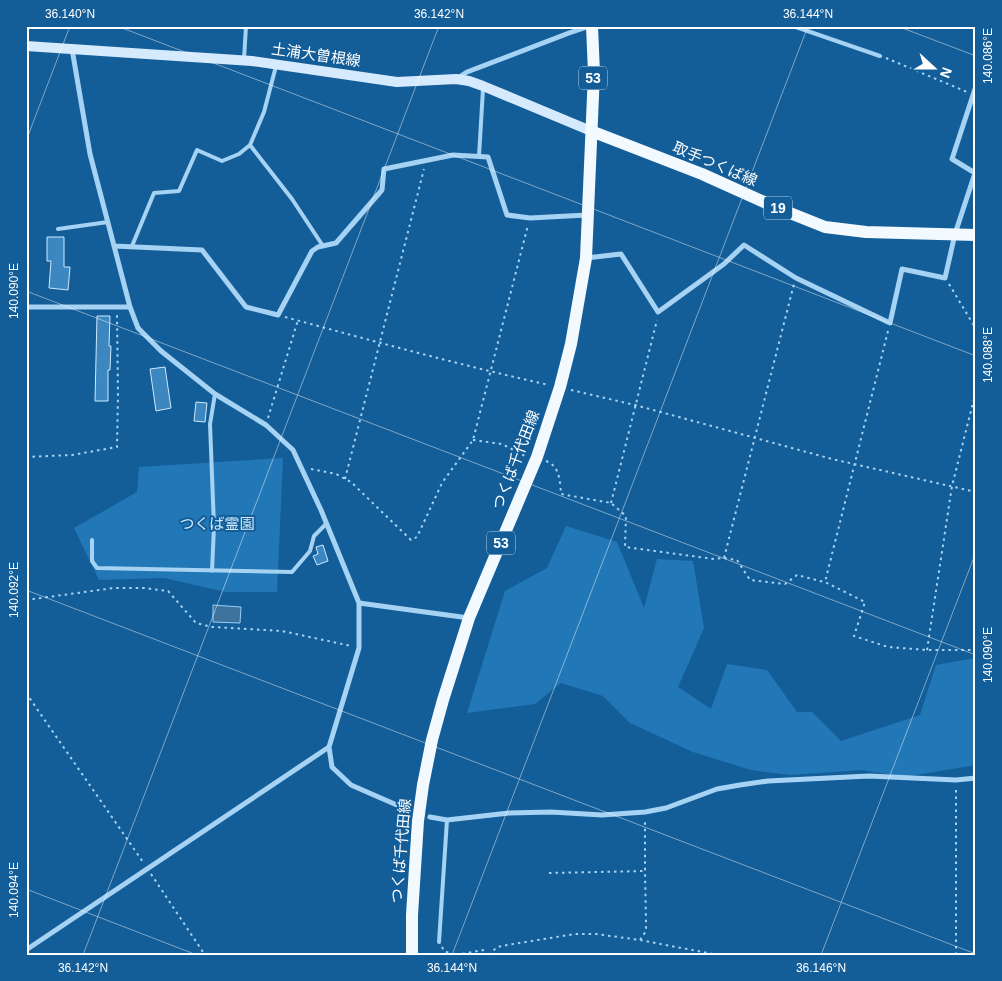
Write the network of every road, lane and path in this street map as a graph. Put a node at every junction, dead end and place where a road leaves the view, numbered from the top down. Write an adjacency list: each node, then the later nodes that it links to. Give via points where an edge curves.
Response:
1 (246, 26): 7 (lane)
2 (591, 26): 9 (street); 13 (main road, つくば千代田線 / 53, via 594,73)
3 (793, 26): 6 (lane)
4 (26, 46): 5 (main road, 土浦大曽根線)
5 (72, 49): 7 (main road, 土浦大曽根線); 19 (street, via 90,154)
6 (880, 56): 12 (path)
7 (244, 60): 8 (main road, 土浦大曽根線)
8 (276, 64): 9 (main road, 土浦大曽根線, via 397,82); 14 (lane, via 264,112)
9 (456, 79): 10 (main road, 土浦大曽根線)
10 (484, 86): 13 (main road, 土浦大曽根線); 15 (lane)
11 (976, 86): 12 (street)
12 (973, 95): 21 (street, via 952,159 975,173)
13 (591, 131): 17 (main road, つくば千代田線 / 53); 21 (main road, 取手つくば線 / 19, via 825,226 866,232)
14 (250, 145): 24 (lane, via 222,161 197,150 179,191 154,193); 25 (lane)
15 (479, 156): 16 (street, via 453,155); 18 (street, via 488,157 507,215)
16 (426, 160): 25 (street, via 384,170 382,190 336,243); 37 (path)
17 (588, 214): 18 (street); 26 (main road, つくば千代田線 / 53)
18 (530, 218): 38 (path)
19 (108, 222): 20 (lane); 23 (street)
20 (58, 229)
21 (955, 234): 22 (main road, 取手つくば線 / 19); 28 (street)
22 (976, 235)
23 (114, 246): 24 (street); 31 (street)
24 (132, 246): 33 (street, via 202,250 246,307)
25 (323, 246): 33 (street, via 312,251)
26 (586, 258): 32 (street, via 621,254); 39 (main road, つくば千代田線 / 53, via 572,344)
27 (796, 278): 32 (street, via 744,246); 35 (street); 44 (path)
28 (945, 278): 35 (street, via 902,269); 36 (path)
29 (116, 306): 30 (street); 31 (street); 46 (path, via 117,446 72,455)
30 (26, 307)
31 (130, 307): 41 (street, via 138,328)
32 (658, 312): 42 (path)
33 (278, 315): 34 (path)
34 (298, 320): 37 (path); 43 (path)
35 (890, 324): 48 (path)
36 (976, 329)
37 (380, 343): 38 (path); 50 (path)
38 (491, 372): 39 (path); 45 (path)
39 (560, 388): 42 (path); 47 (main road, つくば千代田線 / 53)
40 (976, 391): 51 (path)
41 (216, 394): 43 (street); 57 (lane, via 210,424 214,526)
42 (635, 405): 44 (path); 53 (path)
43 (266, 425): 49 (street, via 293,450)
44 (756, 438): 48 (path); 56 (path)
45 (473, 440): 47 (path, via 502,444 528,458); 50 (path, via 442,484 417,538 411,540)
46 (26, 457)
47 (537, 457): 53 (path, via 551,463 559,474 562,494); 61 (main road, つくば千代田線 / 53)
48 (855, 464): 51 (path); 58 (path)
49 (300, 466): 50 (path); 54 (street)
50 (345, 479)
51 (952, 486): 52 (path); 63 (path)
52 (976, 492)
53 (610, 503): 56 (path, via 626,516 625,547)
54 (326, 524): 57 (lane, via 314,536 310,551 292,572); 60 (street)
55 (92, 540): 57 (lane, via 92,561 97,568)
56 (724, 558): 58 (path, via 737,560 750,580 785,584 797,575)
57 (212, 571)
58 (825, 582): 63 (path, via 866,602 854,636 888,646)
59 (26, 600): 62 (path, via 114,588 144,588 168,592 196,623 212,627 282,631)
60 (359, 604): 61 (street); 62 (street)
61 (469, 618): 80 (main road, つくば千代田線 / 53, via 443,700 422,785 415,857)
62 (358, 648): 66 (street)
63 (927, 650): 64 (path)
64 (976, 650)
65 (26, 693): 73 (path)
66 (329, 747): 69 (street, via 332,768 351,786); 73 (street)
67 (976, 778): 68 (street)
68 (956, 780): 70 (street, via 869,776 768,781 718,789); 84 (path)
69 (406, 809)
70 (645, 812): 72 (street, via 602,815 509,813); 74 (path)
71 (430, 817): 72 (street)
72 (447, 820): 77 (lane)
73 (147, 868): 78 (street); 79 (path)
74 (645, 871): 75 (path); 76 (path, via 646,931)
75 (549, 873)
76 (640, 940): 82 (path, via 575,934 497,947); 83 (path)
77 (438, 942): 81 (path, via 444,951)
78 (26, 950)
79 (205, 955)
80 (412, 955)
81 (455, 955): 82 (path, via 484,950)
82 (488, 955)
83 (718, 955)
84 (956, 955)

